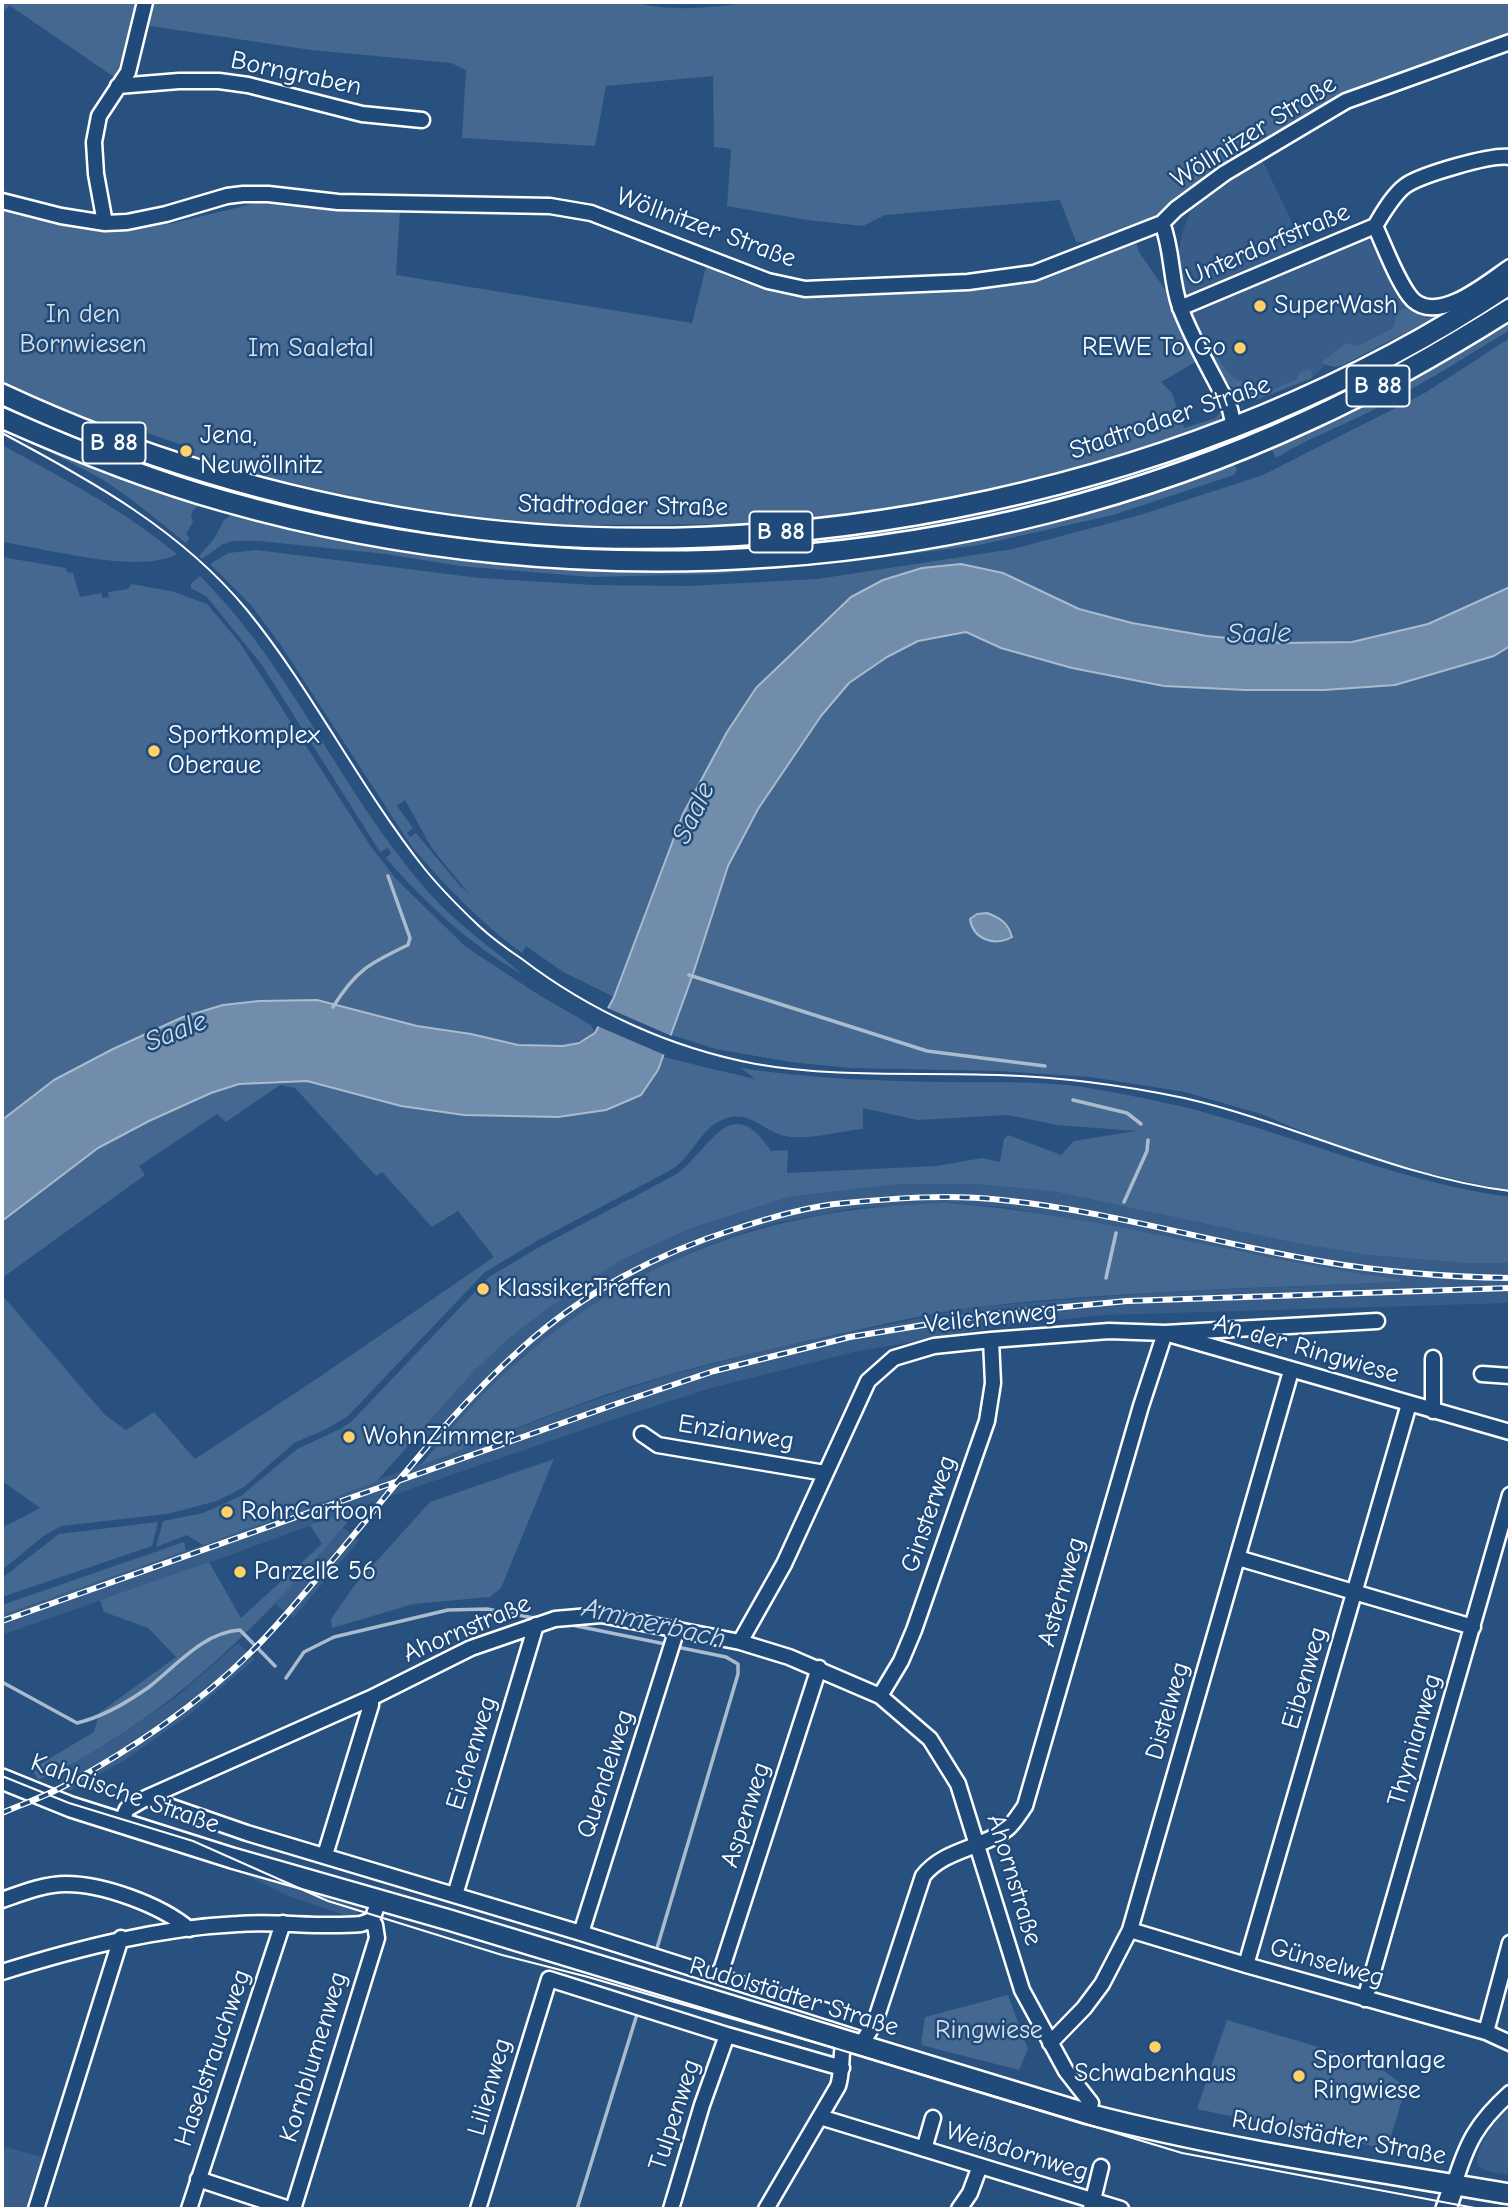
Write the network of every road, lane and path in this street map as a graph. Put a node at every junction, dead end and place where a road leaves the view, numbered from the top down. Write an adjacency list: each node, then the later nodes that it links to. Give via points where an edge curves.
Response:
1 (145, 2): 3 (street, via 128,72)
2 (1510, 42): 8 (street, Wöllnitzer Straße, via 1346,101 1225,173)
3 (118, 86): 4 (street, Borngraben, via 219,81 362,114); 7 (street, via 99,116 94,142)
4 (422, 120)
5 (1510, 157): 9 (street, Unterdorfstraße, via 1488,158 1405,186)
6 (2, 201): 7 (street, Wöllnitzer Straße)
7 (105, 223): 8 (street, Wöllnitzer Straße, via 166,214 243,194 338,202 550,206 591,213 768,281 805,289 968,282 1034,273)
8 (1163, 223): 12 (street, Unterdorfstraße)
9 (1375, 226): 10 (street, Unterdorfstraße, via 1406,290 1419,304 1446,306); 12 (street, Unterdorfstraße)
10 (1510, 267)
11 (1510, 284): 16 (main road, Stadtrodaer Straße / B 88, via 1338,382)
12 (1181, 308): 16 (street, Unterdorfstraße, via 1230,409)
13 (1510, 309): 17 (main road, Stadtrodaer Straße / B 88, via 1354,398)
14 (2, 394): 16 (main road, Stadtrodaer Straße / B 88, via 114,443 318,502 468,527 634,538 807,529 989,502)
15 (2, 418): 17 (main road, Stadtrodaer Straße / B 88, via 146,476 224,501 357,533 449,547 641,561 792,555 963,531 1087,501)
16 (1234, 427): 17 (main road)
17 (1239, 450)
18 (1377, 1321): 19 (street, Veilchenweg)
19 (1165, 1333): 20 (street, Veilchenweg, via 1109,1331); 22 (street, An der Ringwiese); 43 (street, Asternweg, via 1025,1806 1008,1828)
20 (991, 1340): 29 (street, Veilchenweg, via 934,1346 894,1358 868,1381); 38 (street, Ginsterweg, via 993,1383 987,1421 914,1630)
21 (1433, 1358): 26 (street, An der Ringwiese)
22 (1291, 1371): 25 (street, An der Ringwiese); 31 (street, Distelweg)
23 (1482, 1374): 24 (street)
24 (1510, 1376)
25 (1409, 1404): 26 (street, An der Ringwiese); 32 (street, Eibenweg)
26 (1433, 1410): 27 (street, An der Ringwiese)
27 (1510, 1432)
28 (642, 1434): 29 (street, Enzianweg, via 658,1445)
29 (825, 1473): 36 (street, Veilchenweg, via 784,1564)
30 (1510, 1495): 34 (street, Thymianweg)
31 (1238, 1558): 32 (street); 52 (street, Distelweg)
32 (1355, 1594): 34 (street); 56 (street, Eibenweg)
33 (544, 1622): 35 (street, Ahornstraße, via 601,1615); 39 (street, Ahornstraße, via 471,1648); 46 (street, Eichenweg)
34 (1474, 1627): 59 (street, Thymianweg)
35 (674, 1639): 36 (street, Ahornstraße); 53 (street, Quendelweg)
36 (740, 1642): 37 (street, Ahornstraße)
37 (819, 1668): 38 (street, Ahornstraße); 58 (street, Aspenweg)
38 (880, 1696): 43 (street, Ahornstraße, via 930,1739 958,1784)
39 (370, 1698): 41 (street, Ahornstraße); 44 (street)
40 (2, 1779): 42 (main road, Kahlaische Straße)
41 (146, 1798): 42 (street, Ahornstraße, via 127,1809); 44 (street, Rudolstädter Straße)
42 (121, 1823): 45 (main road, Kahlaische Straße)
43 (978, 1843): 60 (street, Asternweg, via 957,1851 923,1876); 64 (street, Ahornstraße, via 1022,1990)
44 (325, 1855): 46 (street, Rudolstädter Straße)
45 (232, 1858): 48 (main road, Rudolstädter Straße)
46 (455, 1895): 53 (street, Rudolstädter Straße)
47 (2, 1900): 51 (street, via 67,1884 144,1902)
48 (379, 1900): 49 (street); 63 (main road, Rudolstädter Straße)
49 (369, 1922): 50 (street); 80 (street, Kornblumenweg, via 375,1925 376,1938)
50 (283, 1923): 51 (street); 74 (street, Haselstrauchweg)
51 (189, 1929): 54 (street)
52 (1130, 1930): 56 (street, Günselweg); 64 (street, Distelweg, via 1102,1984)
53 (581, 1933): 58 (street, Rudolstädter Straße)
54 (121, 1938): 57 (street); 78 (street)
55 (1510, 1943): 61 (street)
56 (1246, 1965): 59 (street, Günselweg)
57 (2, 1972)
58 (719, 1977): 60 (street, Rudolstädter Straße, via 831,2014)
59 (1365, 1999): 61 (street, Günselweg)
60 (875, 2022): 63 (street, Asternweg)
61 (1486, 2032): 65 (street, Günselweg)
62 (727, 2035): 66 (street); 81 (street, Lilienweg, via 549,1979); 82 (street, Tulpenweg)
63 (853, 2042): 66 (street, via 840,2056); 68 (main road, Rudolstädter Straße)
64 (1050, 2043): 68 (street, Ahornstraße, via 1091,2103)
65 (1510, 2043)
66 (842, 2068): 69 (street, via 838,2086)
67 (1510, 2093): 75 (street, via 1481,2121)
68 (1088, 2114): 75 (main road, Rudolstädter Straße, via 1262,2153)
69 (820, 2117): 71 (street, Weißdornweg); 83 (street)
70 (933, 2118): 71 (street, Weißdornweg)
71 (924, 2149): 72 (street, Weißdornweg)
72 (980, 2166): 77 (street, Weißdornweg); 84 (street)
73 (1101, 2167): 77 (street, Weißdornweg)
74 (198, 2179): 79 (street, Haselstrauchweg); 80 (street)
75 (1454, 2185): 76 (main road, Rudolstädter Straße); 86 (main road)
76 (1510, 2194)
77 (1093, 2205): 85 (street, Weißdornweg)
78 (36, 2209)
79 (189, 2209)
80 (291, 2209)
81 (478, 2209)
82 (671, 2209)
83 (766, 2209)
84 (959, 2209)
85 (1121, 2209)
86 (1446, 2209)

